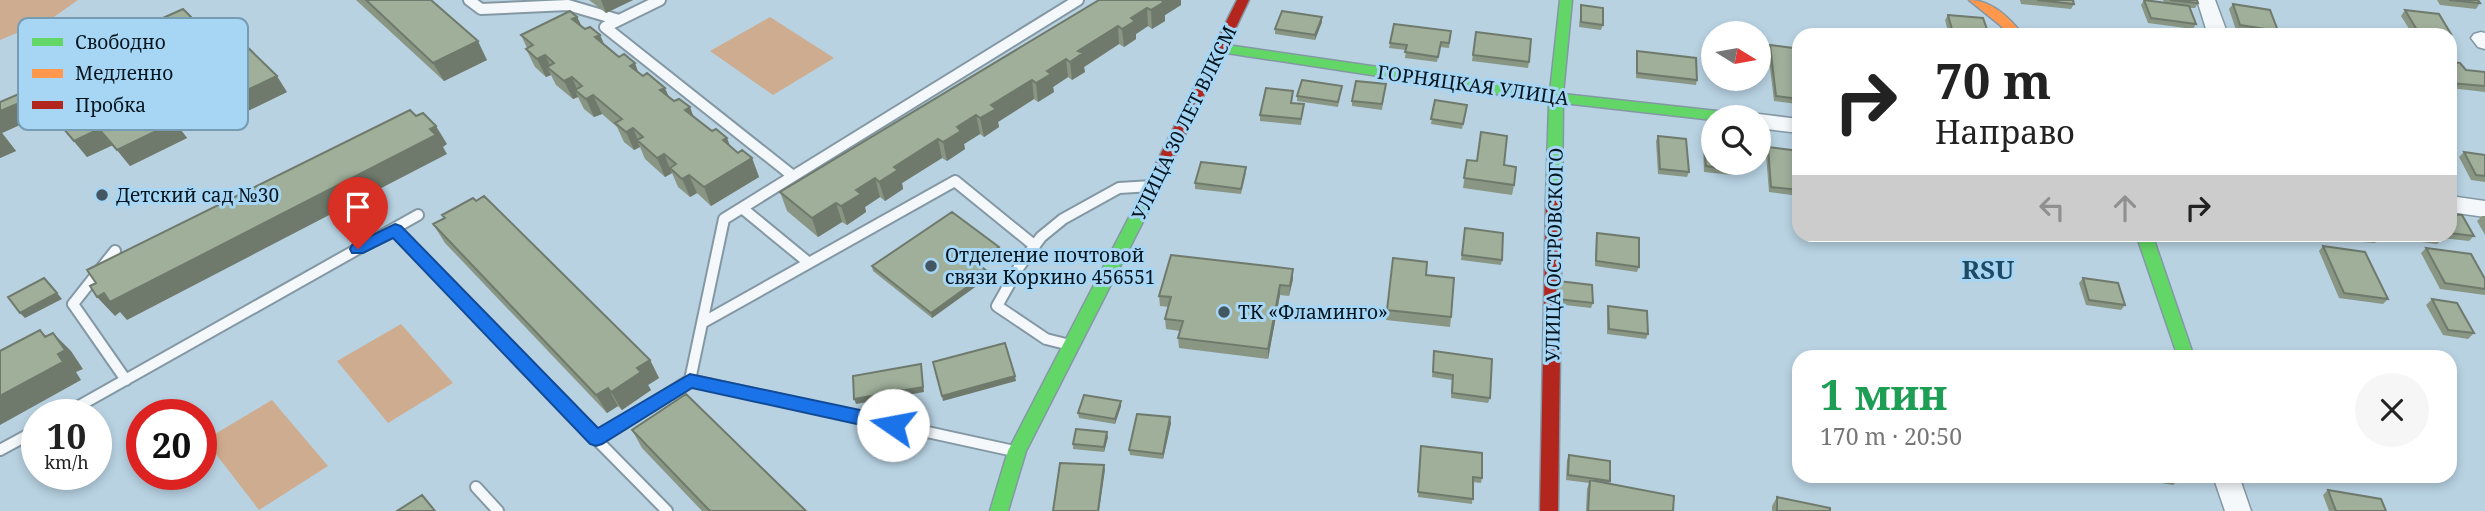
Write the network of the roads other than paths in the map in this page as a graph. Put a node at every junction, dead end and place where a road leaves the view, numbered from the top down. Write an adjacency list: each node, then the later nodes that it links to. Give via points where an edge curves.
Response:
1 (469, 0): 9 (lane, via 481,9)
2 (519, 0): 9 (lane)
3 (660, 0): 10 (lane)
4 (1078, 0): 18 (lane)
5 (1242, 0): 13 (street, УЛИЦА 30 ЛЕТ ВЛКСМ)
6 (1566, 0): 14 (street, УЛИЦА ОСТРОВСКОГО)
7 (1975, 0): 11 (street)
8 (2206, 0): 12 (street)
9 (506, 6): 10 (lane, via 568,5)
10 (619, 20): 18 (lane, via 605,27)
11 (2010, 28)
12 (2216, 28)
13 (1220, 48): 14 (street, ГОРНЯЦКАЯ УЛИЦА); 19 (street, УЛИЦА 30 ЛЕТ ВЛКСМ)
14 (1556, 98): 15 (street, ГОРНЯЦКАЯ УЛИЦА); 44 (street, УЛИЦА ОСТРОВСКОГО)
15 (1701, 114)
16 (1771, 122): 17 (street)
17 (1792, 125)
18 (793, 176): 21 (lane)
19 (1154, 186): 26 (lane, via 1119,188 1063,219); 30 (street, УЛИЦА 30 ЛЕТ ВЛКСМ)
20 (2457, 205): 22 (street)
21 (742, 208): 28 (lane); 29 (lane, via 724,219)
22 (2485, 209)
23 (418, 215): 24 (lane)
24 (395, 230): 32 (lane); 36 (lane)
25 (2147, 242): 31 (street)
26 (1035, 246): 28 (lane, via 955,181); 30 (lane, via 997,306 1046,339)
27 (116, 251): 32 (lane, via 74,304)
28 (809, 263): 29 (lane)
29 (702, 323): 33 (lane)
30 (1071, 345): 38 (street, УЛИЦА 30 ЛЕТ ВЛКСМ)
31 (2184, 350)
32 (126, 380): 34 (lane)
33 (690, 380): 36 (lane); 38 (lane)
34 (92, 399)
35 (21, 439): 37 (lane)
36 (596, 439): 42 (lane)
37 (0, 450)
38 (1017, 451): 43 (street, УЛИЦА 30 ЛЕТ ВЛКСМ)
39 (2228, 483): 45 (street)
40 (477, 487): 41 (lane)
41 (498, 511)
42 (667, 511)
43 (999, 511)
44 (1549, 511)
45 (2238, 511)

